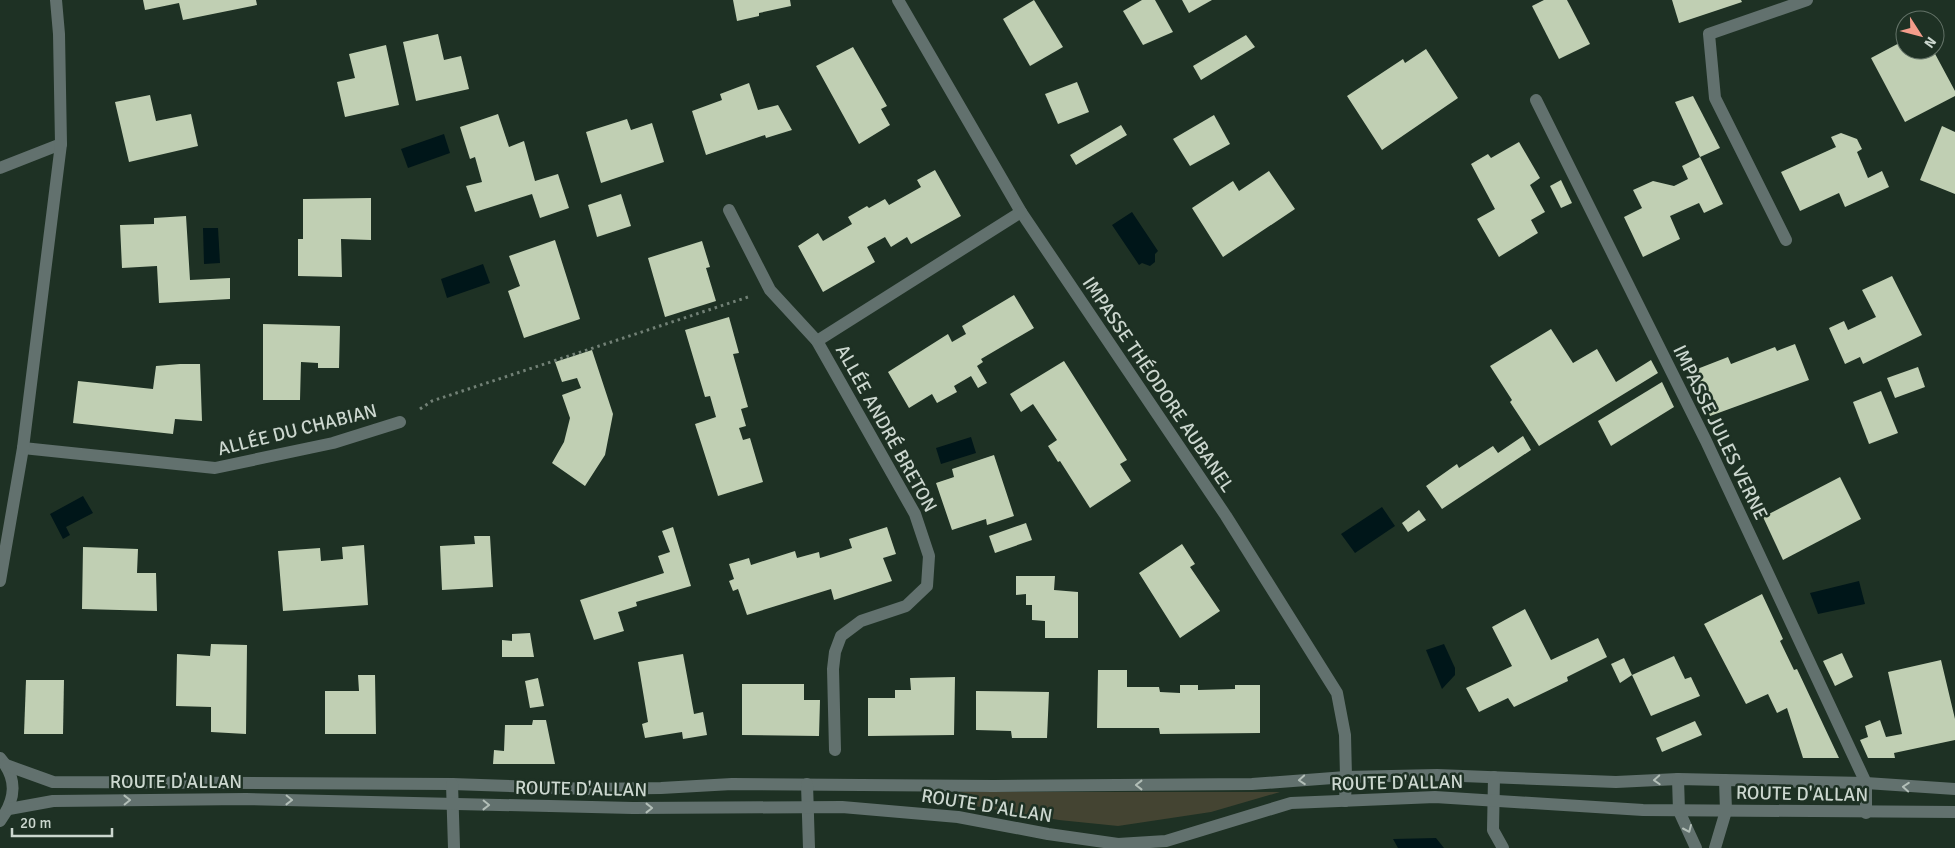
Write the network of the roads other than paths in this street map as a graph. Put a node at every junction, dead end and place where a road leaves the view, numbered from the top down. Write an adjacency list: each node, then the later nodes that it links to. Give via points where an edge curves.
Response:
1 (56, 0): 5 (street)
2 (898, 0): 8 (street, IMPASSE THÉODORE AUBANEL)
3 (1807, 0): 9 (street, via 1709,34 1715,98)
4 (1536, 100): 20 (street, IMPASSE JULES VERNE, via 1706,441)
5 (61, 144): 6 (street); 12 (street)
6 (0, 168)
7 (729, 210): 10 (street, ALLÉE ANDRÉ BRETON, via 770,290)
8 (1021, 212): 10 (street, ALLÉE ANDRÉ BRETON); 16 (street, IMPASSE THÉODORE AUBANEL, via 1226,516 1337,693)
9 (1786, 240)
10 (818, 341): 14 (street, ALLÉE ANDRÉ BRETON, via 915,514 929,556 927,586 906,606 861,621 841,636 833,669)
11 (400, 422): 12 (street, ALLÉE DU CHABIAN, via 333,443 215,468)
12 (23, 448): 13 (street)
13 (0, 581)
14 (835, 750)
15 (3, 761): 21 (street, ROUTE D'ALLAN, via 54,782); 28 (street, via 13,787)
16 (1346, 777): 17 (street, ROUTE D'ALLAN); 22 (street, ROUTE D'ALLAN, one-way to 22, via 1252,784); 25 (street, IMPASSE THÉODORE AUBANEL)
17 (1494, 777): 18 (street, ROUTE D'ALLAN, one-way to 17, via 1616,782); 24 (street)
18 (1678, 779): 19 (street, ROUTE D'ALLAN); 29 (street)
19 (1725, 780): 20 (street, ROUTE D'ALLAN); 30 (street)
20 (1866, 783): 23 (street, ROUTE D'ALLAN, one-way to 20); 32 (street)
21 (452, 784): 22 (street, ROUTE D'ALLAN, via 607,789); 26 (street)
22 (807, 784): 27 (street)
23 (1955, 789)
24 (1493, 800): 25 (street, ROUTE D'ALLAN, via 1435,797); 29 (street, ROUTE D'ALLAN); 36 (street, via 1493,830)
25 (1345, 801): 27 (street, ROUTE D'ALLAN, via 1291,804 1166,841 1118,844 958,817)
26 (454, 804): 27 (street, ROUTE D'ALLAN, one-way to 27); 28 (street, ROUTE D'ALLAN, one-way to 26, via 53,801 246,799); 34 (street)
27 (808, 807): 35 (street)
28 (8, 809): 33 (street)
29 (1679, 811): 30 (street, ROUTE D'ALLAN); 37 (street, one-way to 37)
30 (1726, 811): 32 (street, ROUTE D'ALLAN); 38 (street)
31 (1955, 812): 32 (street, ROUTE D'ALLAN)
32 (1866, 813)
33 (0, 821)
34 (454, 848)
35 (809, 848)
36 (1503, 848)
37 (1696, 848)
38 (1714, 848)

